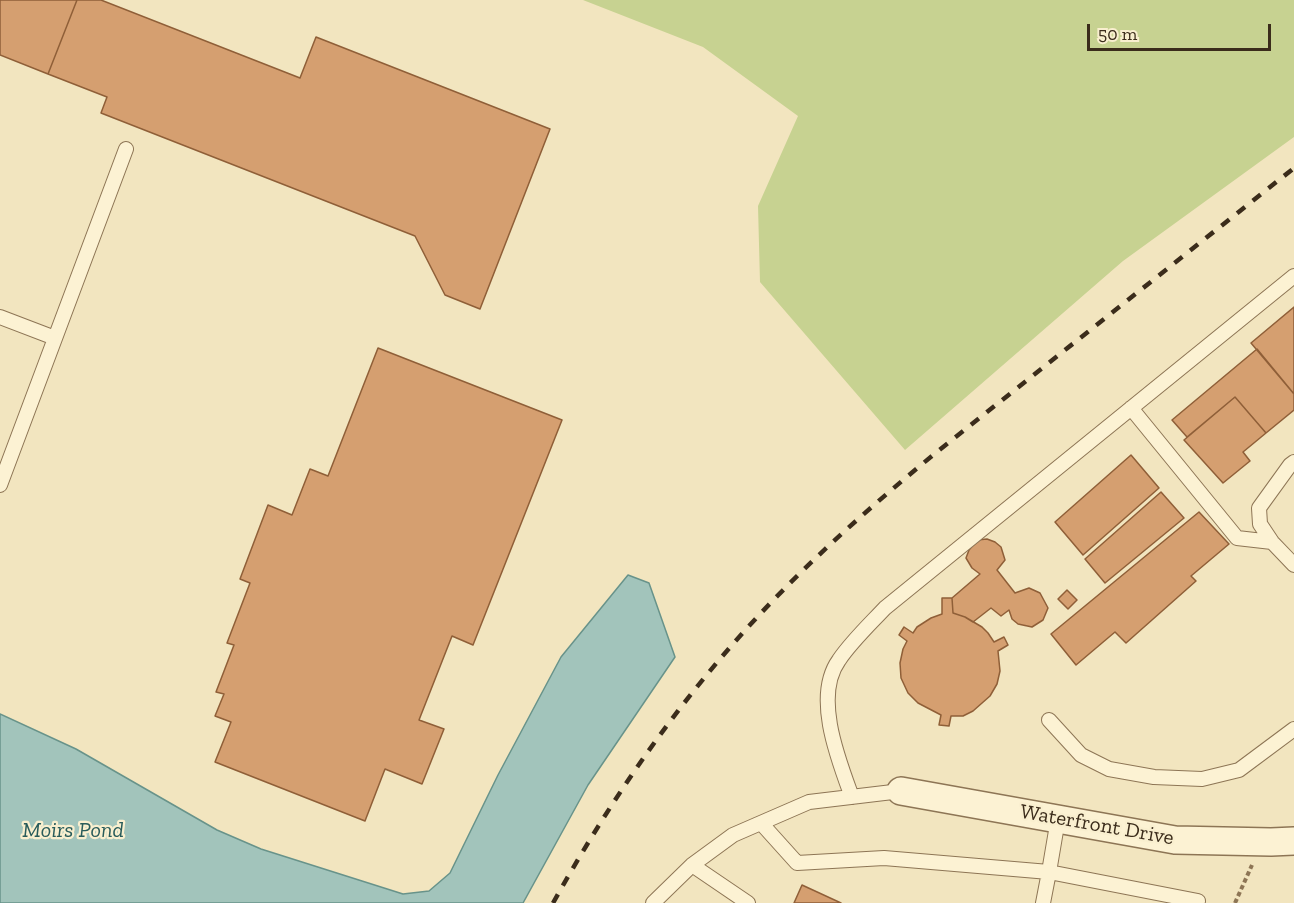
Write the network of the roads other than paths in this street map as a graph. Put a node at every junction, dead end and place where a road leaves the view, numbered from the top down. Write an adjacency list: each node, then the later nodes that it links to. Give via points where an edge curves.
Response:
1 (126, 149): 4 (lane)
2 (1294, 276): 5 (lane)
3 (0, 317): 4 (lane)
4 (55, 338): 7 (lane)
5 (1131, 408): 8 (lane, via 1237,538); 13 (lane, via 885,608 838,661 828,682 829,719)
6 (1294, 462): 8 (lane, via 1259,507 1260,524)
7 (0, 485)
8 (1272, 542): 9 (lane)
9 (1294, 565)
10 (1049, 720): 11 (lane, via 1082,754 1109,769 1154,777 1202,778 1239,770)
11 (1294, 729)
12 (901, 791): 13 (lane); 14 (street, Waterfront Drive)
13 (852, 797): 15 (lane, via 809,802)
14 (1058, 819): 16 (street, Waterfront Drive, via 1175,840); 18 (lane)
15 (761, 823): 17 (lane, via 733,835); 18 (lane, via 797,863 884,858)
16 (1294, 841)
17 (692, 866): 19 (lane); 20 (lane)
18 (1049, 872): 21 (lane); 22 (lane)
19 (653, 903)
20 (748, 903)
21 (1043, 903)
22 (1197, 903)

